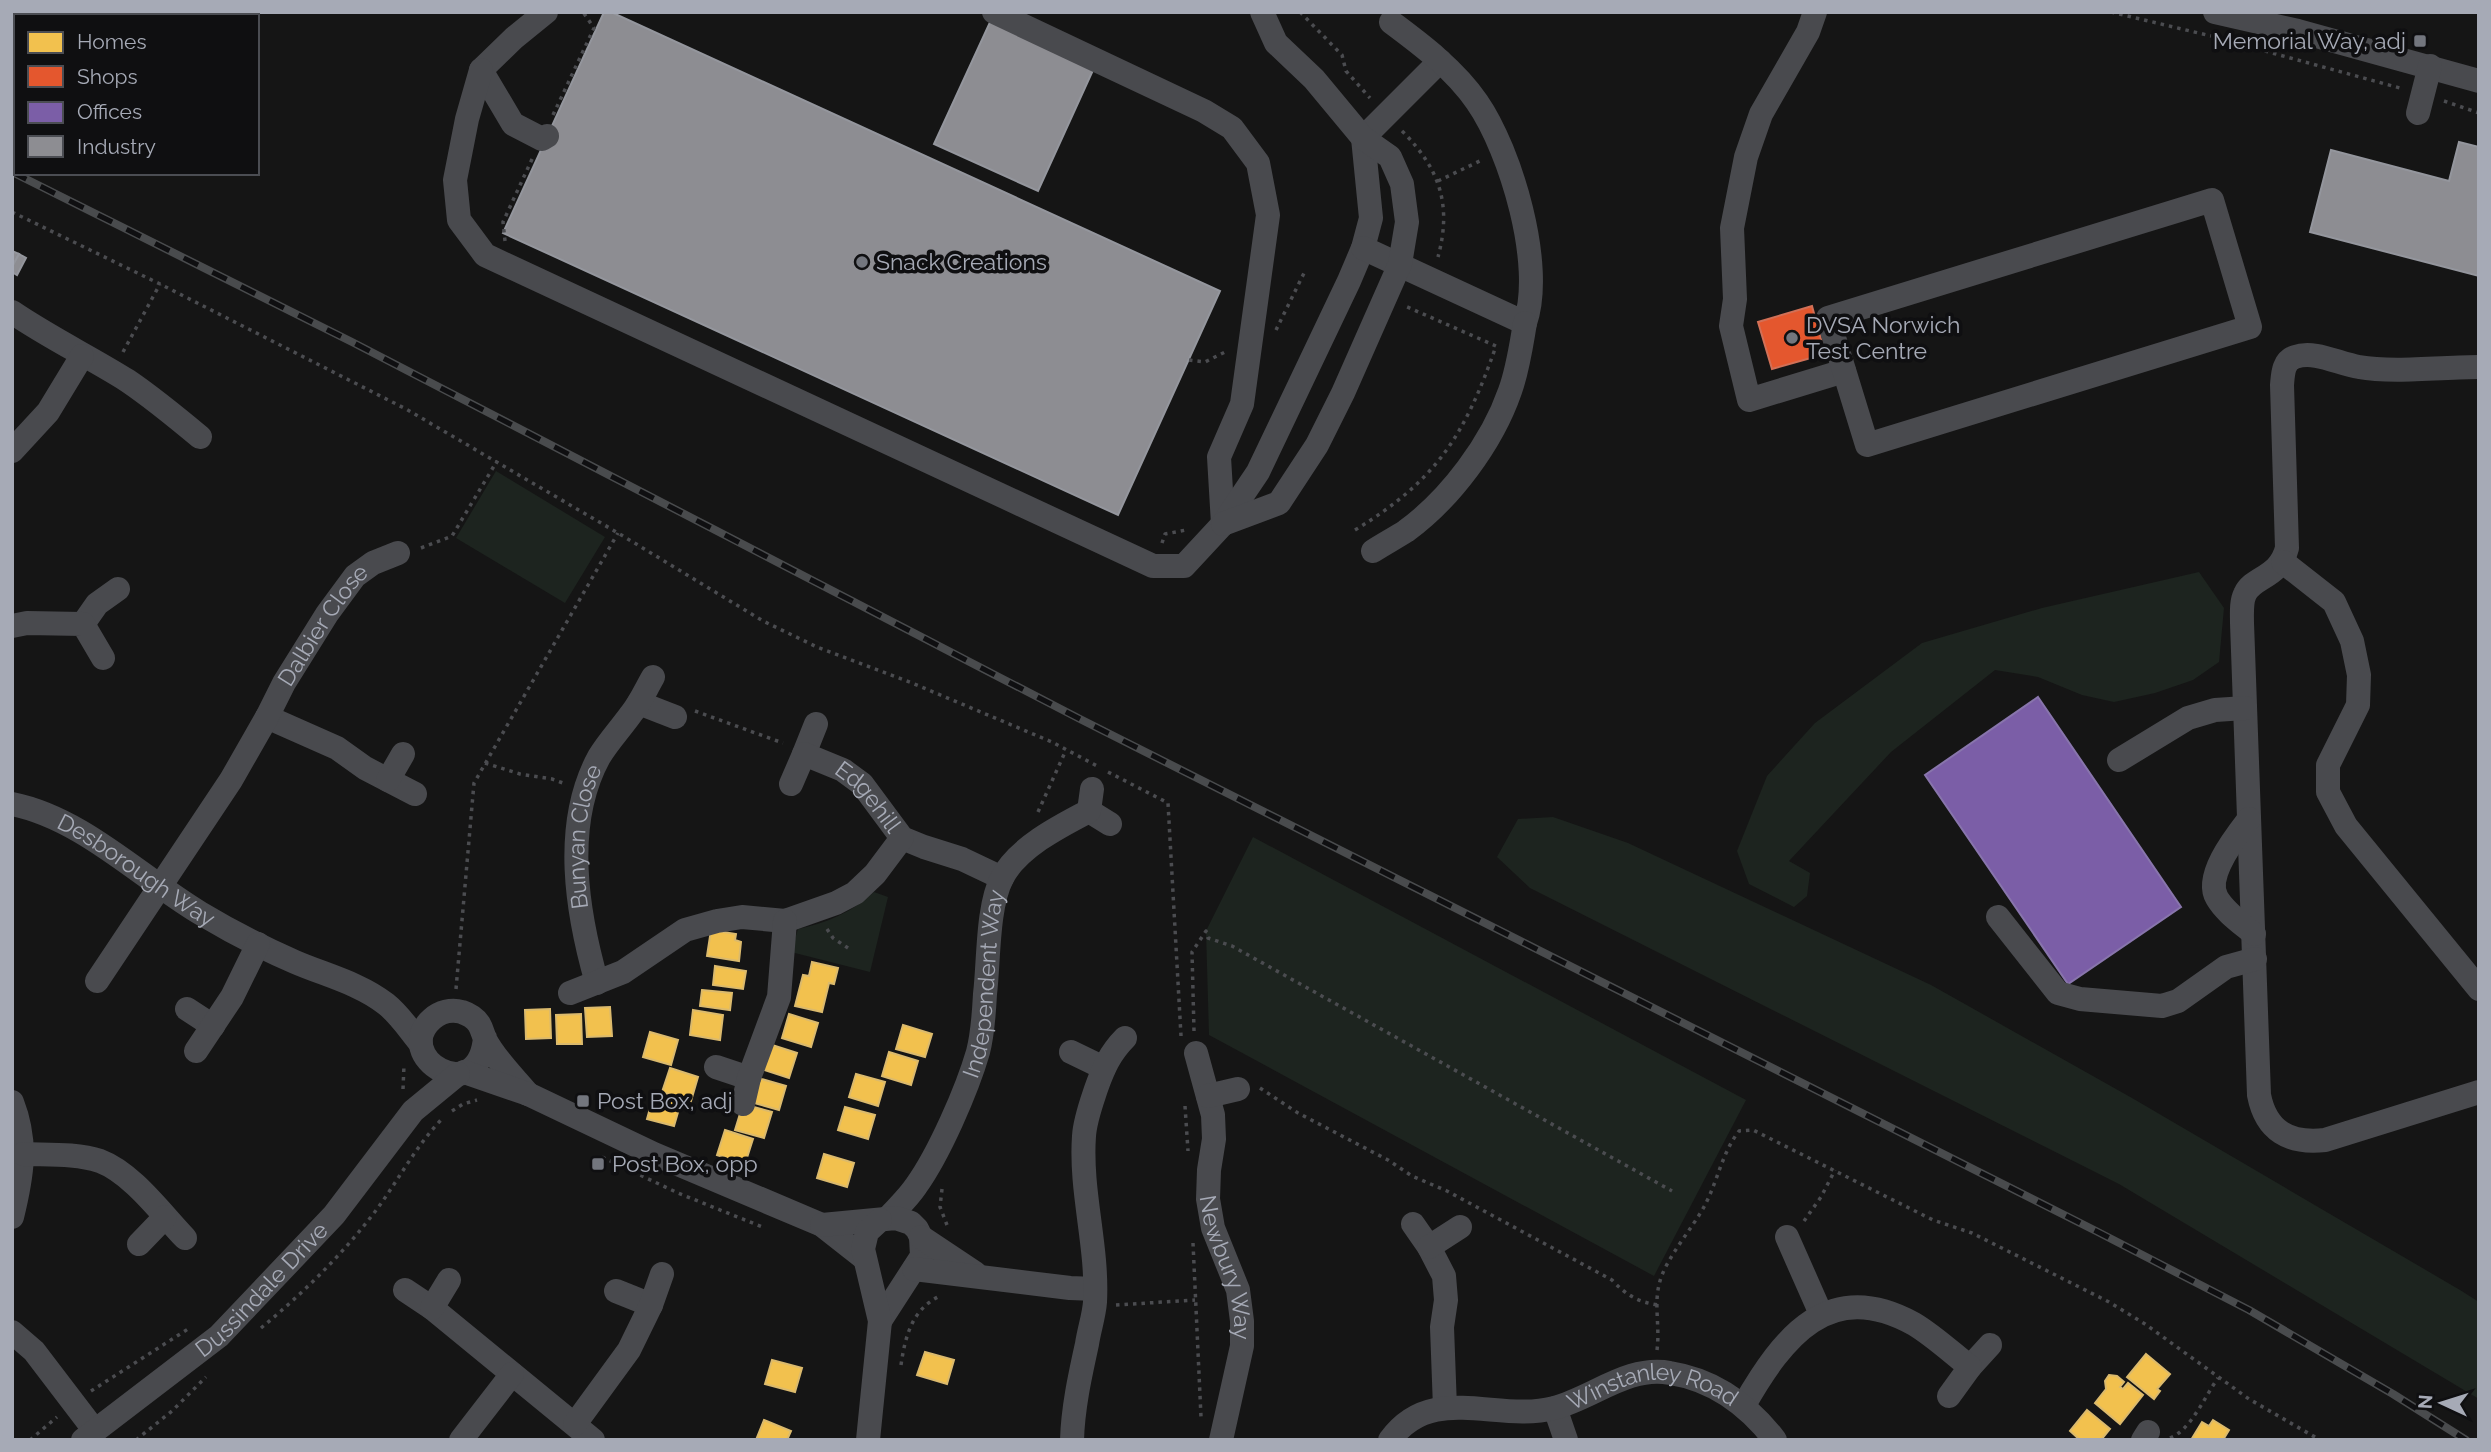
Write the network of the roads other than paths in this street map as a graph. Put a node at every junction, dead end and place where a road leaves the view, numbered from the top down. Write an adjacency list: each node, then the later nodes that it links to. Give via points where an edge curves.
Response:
1 (546, 12): 10 (street)
2 (993, 12): 24 (street, via 1204,111 1232,128 1258,163 1268,215 1242,404 1219,457)
3 (1262, 12): 14 (street, via 1276,43 1314,79)
4 (1815, 12): 21 (street, via 1761,114 1746,157 1732,228 1735,299 1731,326 1749,400)
5 (2215, 12): 7 (street)
6 (1391, 22): 8 (street)
7 (2300, 22): 9 (street)
8 (1440, 61): 14 (street); 18 (street, via 1477,102 1518,196 1529,244)
9 (2430, 66): 11 (street); 12 (street)
10 (481, 70): 13 (street, via 513,124); 24 (street, via 455,180 459,220 485,255 1153,566 1184,566)
11 (2479, 81)
12 (2421, 104)
13 (545, 138)
14 (1363, 138): 15 (street, via 1371,218); 16 (street, via 1390,157 1402,184 1407,222)
15 (1363, 248): 16 (street); 24 (street, via 1258,472)
16 (1400, 264): 18 (street); 24 (street, via 1317,445 1279,503)
17 (12, 312): 19 (street)
18 (1525, 323): 25 (street, via 1510,392 1467,470 1407,530)
19 (82, 356): 22 (street, via 164,407); 23 (street, via 48,412)
20 (2479, 367): 27 (street, via 2360,368 2313,355 2287,362 2282,385 2287,523)
21 (1844, 371): 21 (street, via 1829,318 2212,200 2250,327 1867,444)
22 (200, 437)
23 (12, 451)
24 (1223, 524)
25 (1373, 551)
26 (398, 553): 36 (street, Dalbier Close, via 355,576 327,614)
27 (2283, 562): 34 (street, via 2244,596); 57 (street, via 2334,602 2352,641 2359,675 2358,705 2328,765 2328,792 2346,826)
28 (118, 589): 29 (street, via 97,604)
29 (83, 624): 30 (street); 31 (street)
30 (12, 626)
31 (103, 658)
32 (653, 677): 33 (street, Bunyan Close)
33 (639, 703): 35 (street); 56 (street, Bunyan Close, via 600,757 581,809 577,876)
34 (2245, 708): 40 (street, via 2188,718); 45 (street)
35 (675, 716)
36 (267, 717): 41 (street, Dalbier Close, via 337,748); 49 (street, Dalbier Close)
37 (816, 724): 39 (street, Edgehill)
38 (403, 754): 41 (street)
39 (804, 754): 42 (street, Edgehill); 47 (street, Edgehill, via 843,770 862,784)
40 (2119, 760)
41 (388, 780): 43 (street, Dalbier Close)
42 (791, 784)
43 (415, 794)
44 (12, 804): 49 (street, Desborough Way, via 69,825)
45 (2249, 819): 52 (street); 52 (street, via 2229,846 2214,890 2218,900)
46 (1110, 824): 48 (street, Independent Way, via 1090,800 1013,863)
47 (902, 838): 48 (street, Edgehill); 51 (street, via 855,893)
48 (1002, 878): 81 (street, Independent Way, via 990,933 979,1049 935,1154)
49 (160, 885): 53 (street, Desborough Way, via 199,913); 55 (street, Dalbier Close)
50 (1998, 917): 54 (street, via 2058,993 2080,999 2162,1006 2178,1002 2226,967)
51 (785, 921): 56 (street, via 742,918 685,930 623,972); 72 (street, via 779,997)
52 (2253, 933): 54 (street)
53 (258, 944): 59 (street, Desborough Way); 62 (street)
54 (2255, 959): 74 (street, via 2259,1095 2270,1122 2291,1138 2325,1140)
55 (97, 981)
56 (597, 983): 58 (street)
57 (2479, 989)
58 (570, 993)
59 (386, 1004): 60 (street, Desborough Way); 67 (street, Desborough Way)
60 (448, 1004): 63 (street, via 479,1024); 67 (street, Dussindale Drive, via 426,1026)
61 (187, 1009): 62 (street)
62 (213, 1026): 65 (street)
63 (485, 1038): 71 (street, Dussindale Drive, via 479,1061); 75 (street)
64 (1125, 1038): 70 (street)
65 (196, 1051)
66 (1071, 1052): 70 (street)
67 (416, 1053): 71 (street, via 442,1072); 78 (street, Dussindale Drive)
68 (1193, 1059): 76 (street, Newbury Way)
69 (716, 1067): 72 (street)
70 (1104, 1068): 100 (street, via 1084,1133 1083,1166)
71 (461, 1073): 75 (street); 78 (street, Dussindale Drive)
72 (749, 1078): 79 (street)
73 (1247, 1087): 76 (street)
74 (2479, 1092)
75 (528, 1094): 86 (street, via 654,1154)
76 (1196, 1095): 118 (street, Newbury Way, via 1214,1139 1209,1170 1213,1228 1238,1290 1242,1321 1242,1346)
77 (12, 1102): 80 (street, via 21,1125)
78 (407, 1103): 114 (street, Dussindale Drive, via 334,1215 219,1336)
79 (743, 1104)
80 (23, 1154): 82 (street); 83 (street, via 98,1161 122,1173)
81 (915, 1188): 84 (street, Independent Way); 88 (street)
82 (12, 1217)
83 (165, 1217): 90 (street); 91 (street)
84 (884, 1219): 86 (street); 88 (street, via 903,1219); 93 (street, via 873,1225 864,1240)
85 (1413, 1224): 92 (street)
86 (822, 1225): 93 (street)
87 (1460, 1227): 92 (street)
88 (919, 1233): 94 (street, via 922,1256); 96 (street)
89 (1787, 1237): 103 (street)
90 (185, 1238)
91 (139, 1244)
92 (1429, 1247): 111 (street, via 1444,1276)
93 (866, 1261): 94 (street, via 887,1278); 104 (street)
94 (912, 1271): 96 (street); 104 (street)
95 (662, 1274): 101 (street)
96 (982, 1276): 100 (street, via 1070,1288)
97 (449, 1280): 102 (street)
98 (405, 1290): 102 (street)
99 (616, 1291): 101 (street)
100 (1100, 1297): 117 (street, via 1077,1390)
101 (651, 1305): 113 (street)
102 (432, 1308): 108 (street)
103 (1821, 1314): 107 (street, via 1858,1307 1888,1312 1916,1325); 110 (street, via 1799,1329 1763,1371)
104 (880, 1321): 116 (street)
105 (12, 1332): 114 (street, via 34,1351 73,1404)
106 (1990, 1345): 107 (street)
107 (1970, 1367): 109 (street)
108 (512, 1374): 113 (street); 115 (street)
109 (1950, 1396)
110 (1744, 1405): 112 (street, Winstanley Road, via 1701,1380 1667,1372 1627,1377); 121 (street, Winstanley Road)
111 (1445, 1408): 112 (street, Winstanley Road); 119 (street, Winstanley Road, via 1419,1413)
112 (1555, 1408): 120 (street, Winstanley Road)
113 (584, 1432)
114 (89, 1435)
115 (461, 1440)
116 (868, 1440)
117 (1072, 1440)
118 (1221, 1440)
119 (1390, 1440)
120 (1566, 1440)
121 (1776, 1440)

